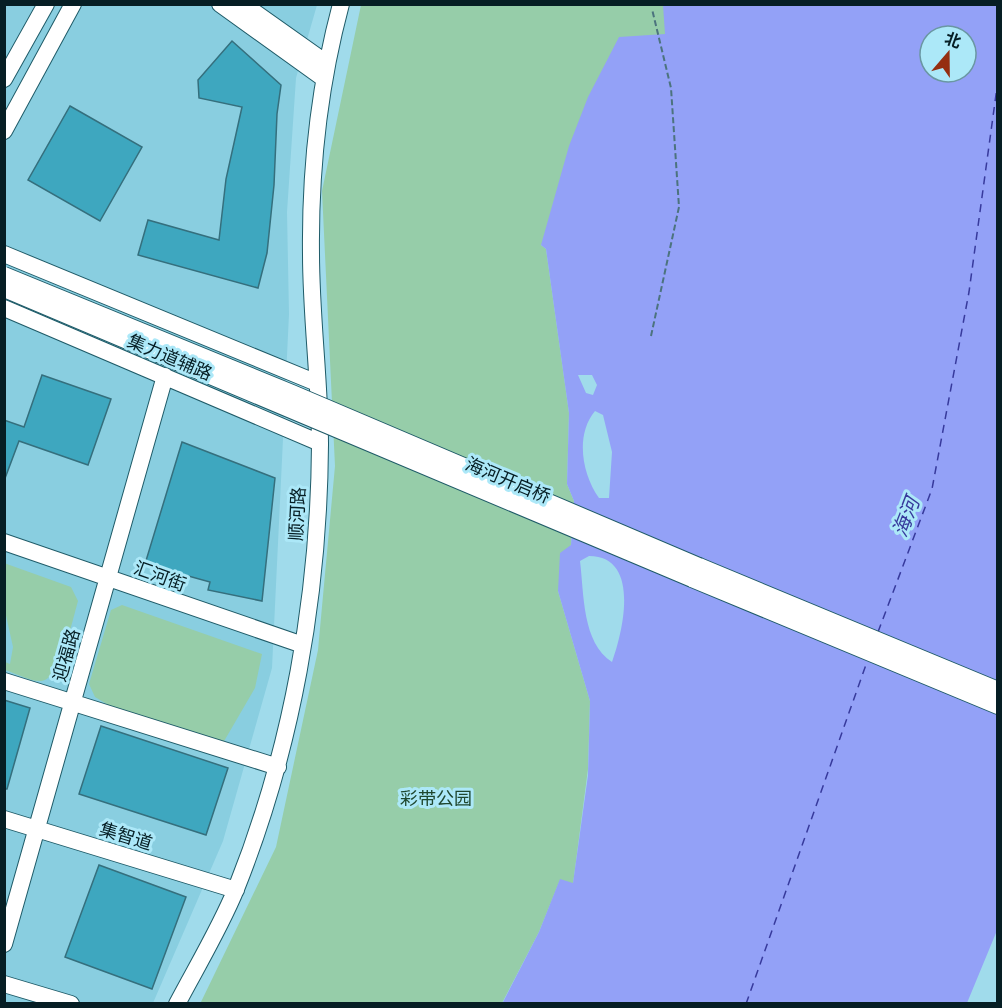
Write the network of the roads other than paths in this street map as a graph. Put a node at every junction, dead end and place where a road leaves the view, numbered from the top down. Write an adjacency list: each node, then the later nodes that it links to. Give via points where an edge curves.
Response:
1 (46, 4): 8 (street)
2 (74, 4): 9 (street)
3 (220, 4): 7 (street)
4 (243, 4): 7 (street)
5 (333, 4): 7 (street, 顺河路)
6 (341, 4): 7 (street, 顺河路)
7 (320, 67): 15 (street, 顺河路, via 311,254)
8 (4, 79)
9 (4, 131)
10 (4, 254): 15 (street, 集力道辅路)
11 (4, 275): 21 (street, 海河开启桥, bridge)
12 (4, 289): 23 (street, 海河开启桥, bridge)
13 (4, 308): 14 (street, 集力道辅路)
14 (165, 376): 16 (street, 集力道辅路); 18 (street, 迎福路)
15 (312, 381): 16 (street, 顺河路)
16 (315, 441): 19 (street, 顺河路, via 318,519)
17 (4, 542): 18 (street, 汇河街)
18 (109, 578): 19 (street, 汇河街); 22 (street, 迎福路)
19 (303, 645): 24 (street, 顺河路)
20 (4, 681): 22 (street)
21 (998, 690)
22 (73, 702): 24 (street); 26 (street, 迎福路)
23 (998, 706)
24 (278, 767): 27 (street, 顺河路)
25 (4, 819): 26 (street, 集智道)
26 (38, 830): 27 (street, 集智道); 28 (street, 迎福路)
27 (236, 890): 31 (street, 顺河路)
28 (4, 944)
29 (4, 984): 30 (street)
30 (71, 1004)
31 (177, 1004)

